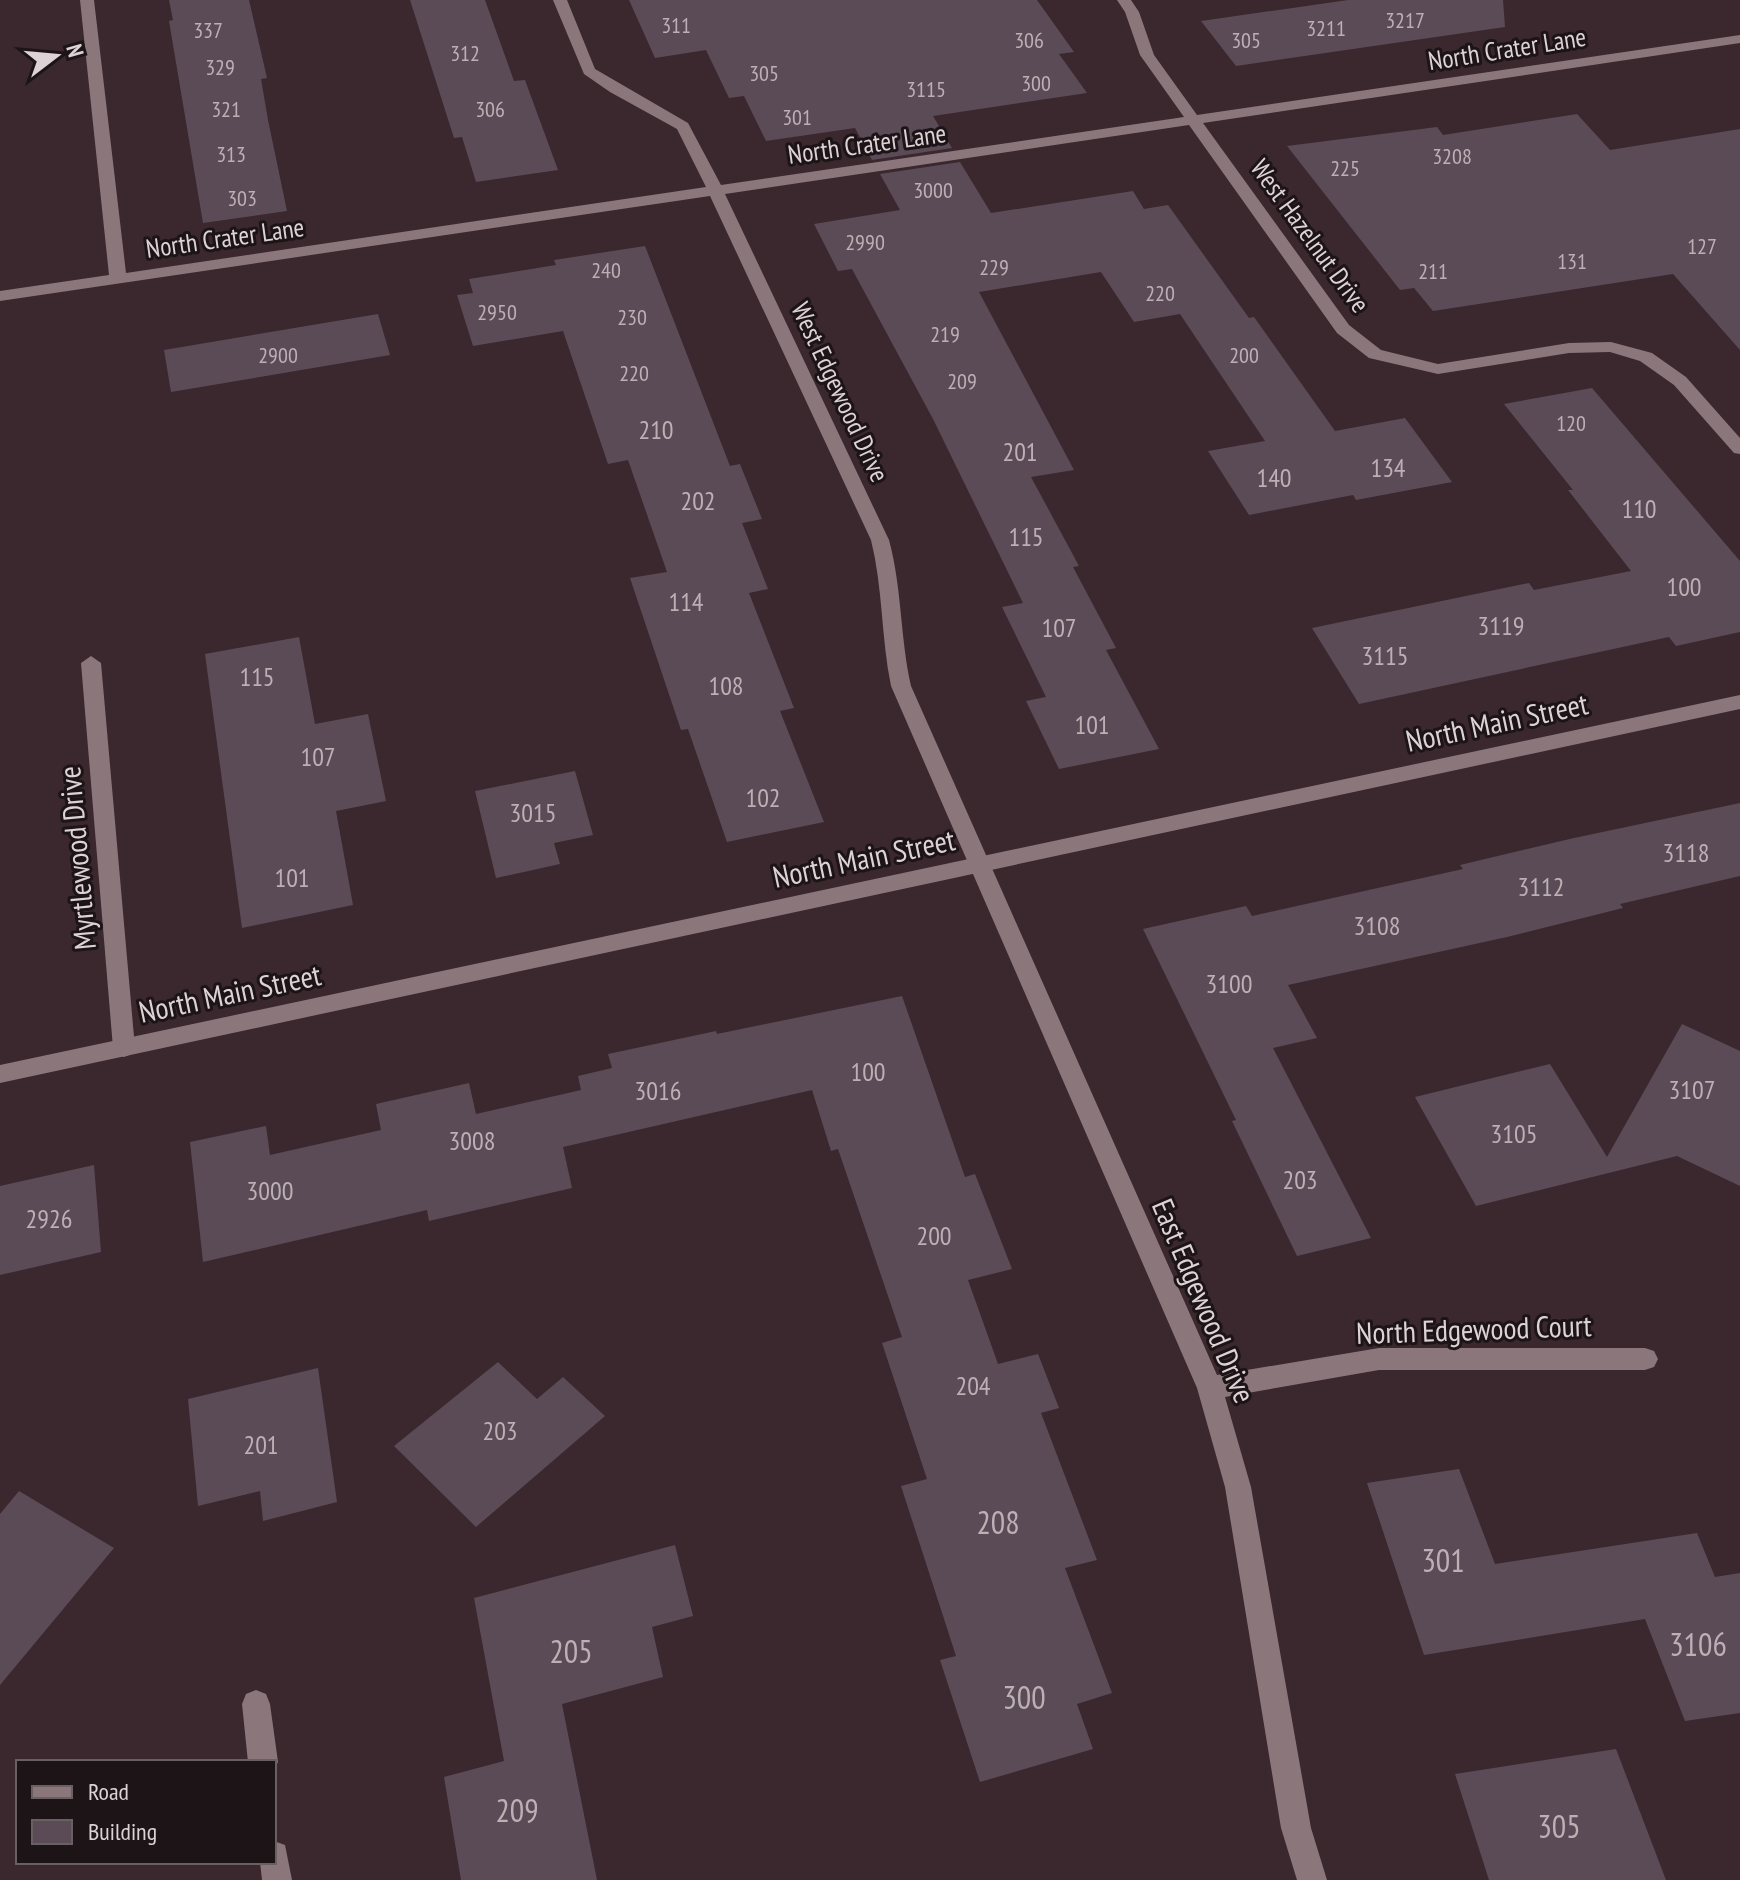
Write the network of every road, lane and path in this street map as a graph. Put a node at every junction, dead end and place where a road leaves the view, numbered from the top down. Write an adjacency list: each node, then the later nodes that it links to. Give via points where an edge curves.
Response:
1 (87, 0): 7 (street)
2 (560, 0): 6 (street, West Edgewood Drive, via 589,71 683,126)
3 (1124, 0): 5 (street, West Hazelnut Drive, via 1147,55)
4 (1740, 39): 5 (street, North Crater Lane)
5 (1195, 120): 6 (street, North Crater Lane); 9 (street, West Hazelnut Drive, via 1343,329 1375,354 1438,369 1569,348 1611,347 1646,357 1680,381)
6 (714, 191): 7 (street, North Crater Lane); 12 (street, West Edgewood Drive, via 880,540 901,686)
7 (118, 278): 8 (street, North Crater Lane)
8 (0, 296)
9 (1740, 449)
10 (91, 663): 13 (street, Myrtlewood Drive)
11 (1740, 702): 12 (street, North Main Street)
12 (978, 865): 13 (street, North Main Street); 16 (street, East Edgewood Drive)
13 (124, 1048): 14 (street, North Main Street)
14 (0, 1074)
15 (1645, 1359): 16 (street, North Edgewood Court, via 1379,1359)
16 (1210, 1388): 19 (street, East Edgewood Drive, via 1238,1487 1296,1828)
17 (256, 1704): 18 (street)
18 (263, 1760)
19 (1312, 1880)

